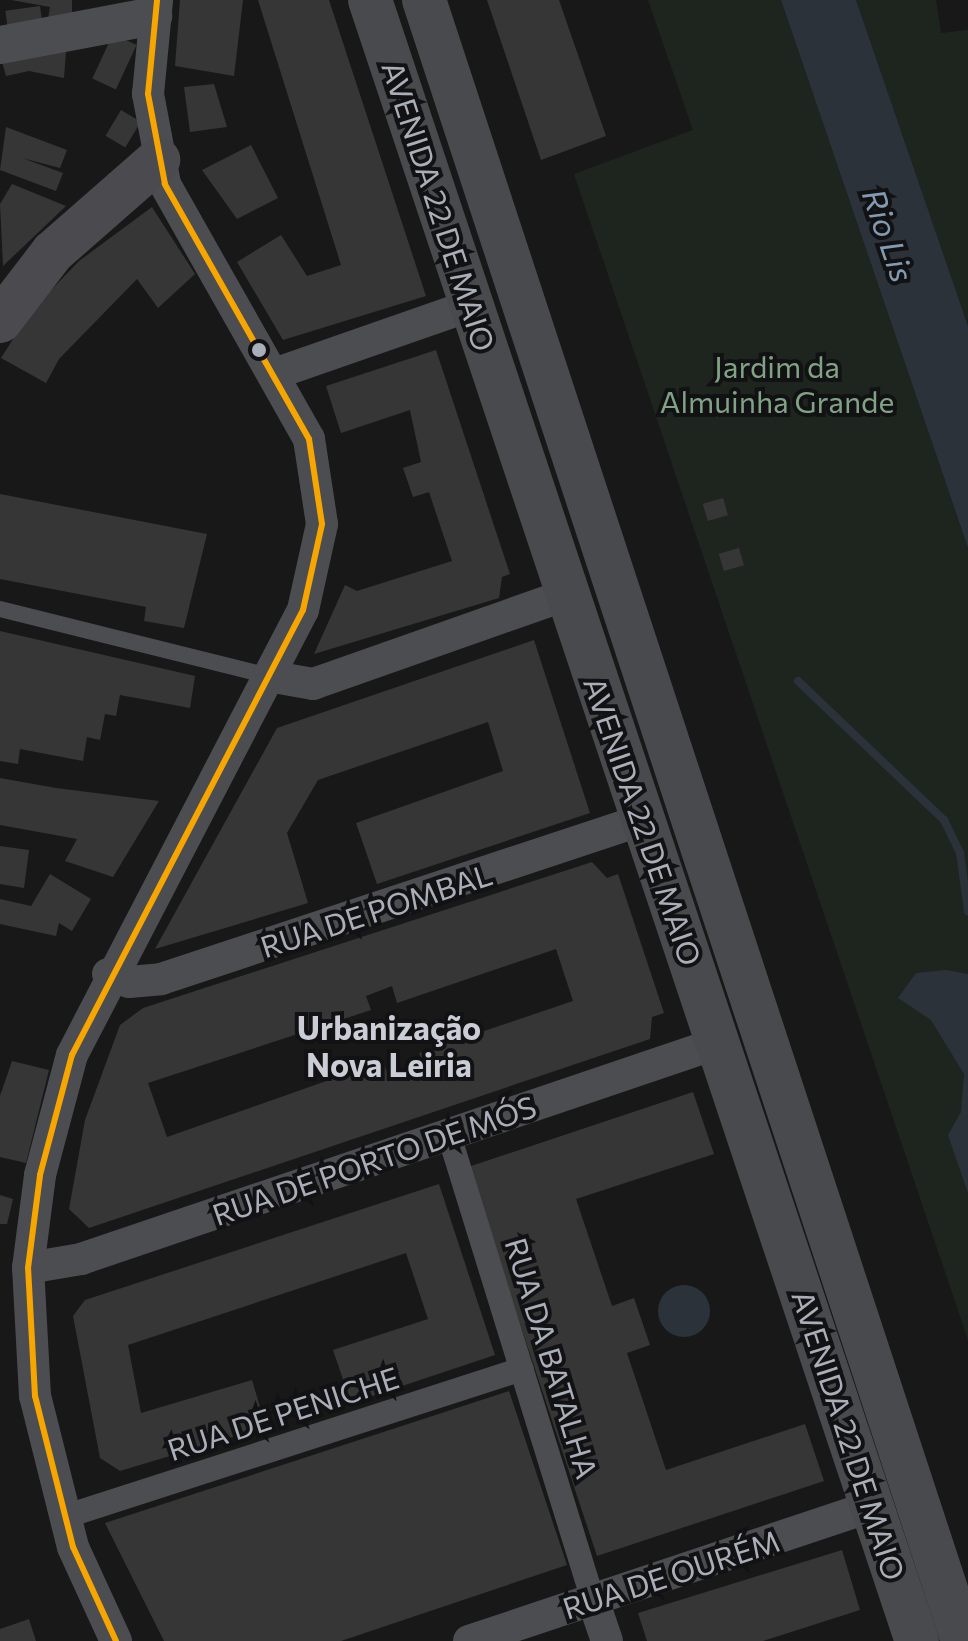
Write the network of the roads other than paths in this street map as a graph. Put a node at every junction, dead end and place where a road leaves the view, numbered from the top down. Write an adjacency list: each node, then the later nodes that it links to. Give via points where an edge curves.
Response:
1 (370, 0): 6 (main road, AVENIDA 22 DE MAIO)
2 (424, 0): 26 (main road, AVENIDA 22 DE MAIO)
3 (155, 8): 4 (street); 5 (street, via 148,94)
4 (0, 45)
5 (158, 160): 7 (main road, via 53,252); 8 (street, via 176,212)
6 (472, 305): 8 (street); 9 (main road, AVENIDA 22 DE MAIO)
7 (0, 321)
8 (274, 374): 11 (street, via 318,468 322,524 303,610)
9 (568, 594): 11 (street, via 313,684); 12 (main road, AVENIDA 22 DE MAIO)
10 (0, 609): 11 (lane)
11 (268, 676): 13 (street)
12 (642, 820): 13 (street, RUA DE POMBAL, via 161,979 129,982); 14 (main road, AVENIDA 22 DE MAIO)
13 (108, 974): 16 (street, via 55,1109)
14 (718, 1043): 15 (street, RUA DE PORTO DE MÓS); 19 (main road, AVENIDA 22 DE MAIO)
15 (449, 1135): 16 (street, RUA DE PORTO DE MÓS, via 81,1259); 18 (street, RUA DA BATALHA)
16 (28, 1268): 17 (street)
17 (14, 1318): 20 (street)
18 (522, 1369): 20 (street, RUA DE PENICHE); 21 (street, RUA DA BATALHA)
19 (873, 1506): 21 (street, RUA DE OURÉM); 25 (main road, AVENIDA 22 DE MAIO)
20 (64, 1517): 22 (street)
21 (593, 1600): 23 (street, RUA DE OURÉM); 24 (street)
22 (116, 1641)
23 (469, 1641)
24 (607, 1641)
25 (917, 1641)
26 (963, 1641)

